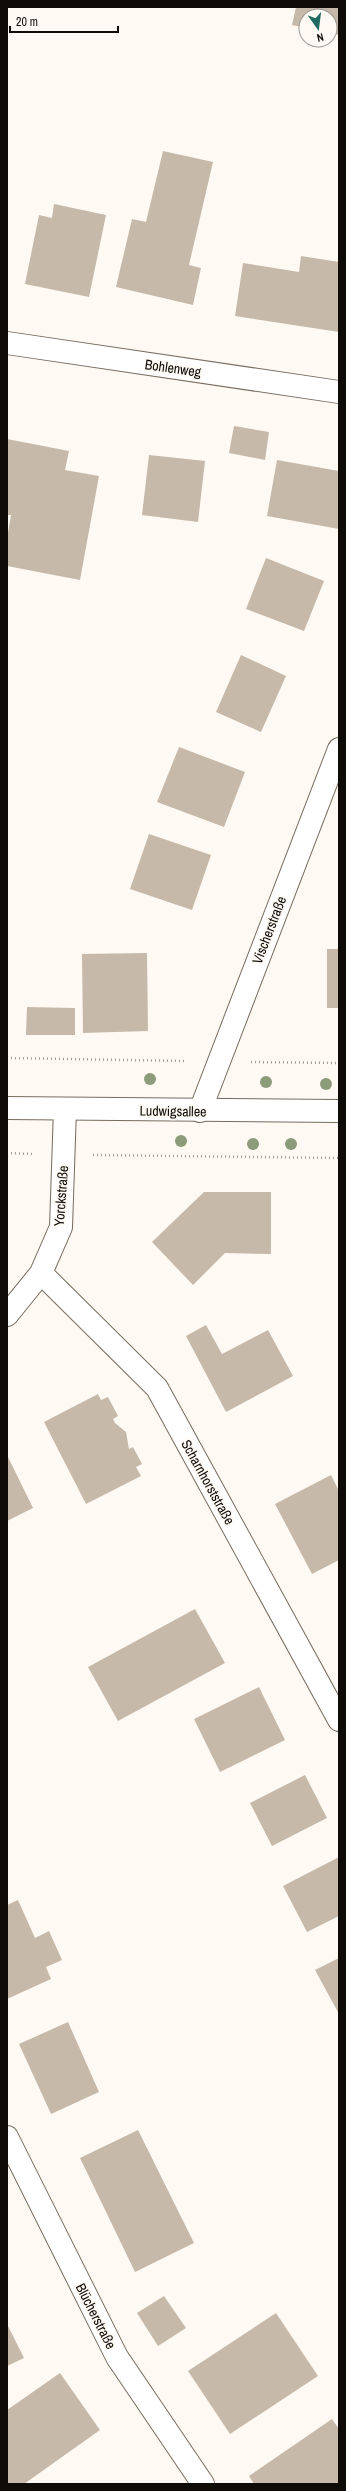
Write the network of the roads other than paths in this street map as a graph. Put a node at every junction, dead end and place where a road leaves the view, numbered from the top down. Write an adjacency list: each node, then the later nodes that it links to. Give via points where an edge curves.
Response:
1 (7, 343): 2 (street, Bohlenweg)
2 (339, 392)
3 (339, 749): 6 (street, Vischerstraße)
4 (7, 1108): 5 (street, Ludwigsallee)
5 (65, 1109): 6 (street, Ludwigsallee); 8 (street, Yorckstraße, via 61,1227)
6 (200, 1111): 7 (street, Ludwigsallee)
7 (339, 1111)
8 (41, 1273): 9 (street, Yorckstraße); 10 (street, Scharnhorststraße, via 157,1388)
9 (7, 1315)
10 (339, 1720)
11 (7, 2137): 12 (street, Blücherstraße, via 117,2357)
12 (203, 2484)

